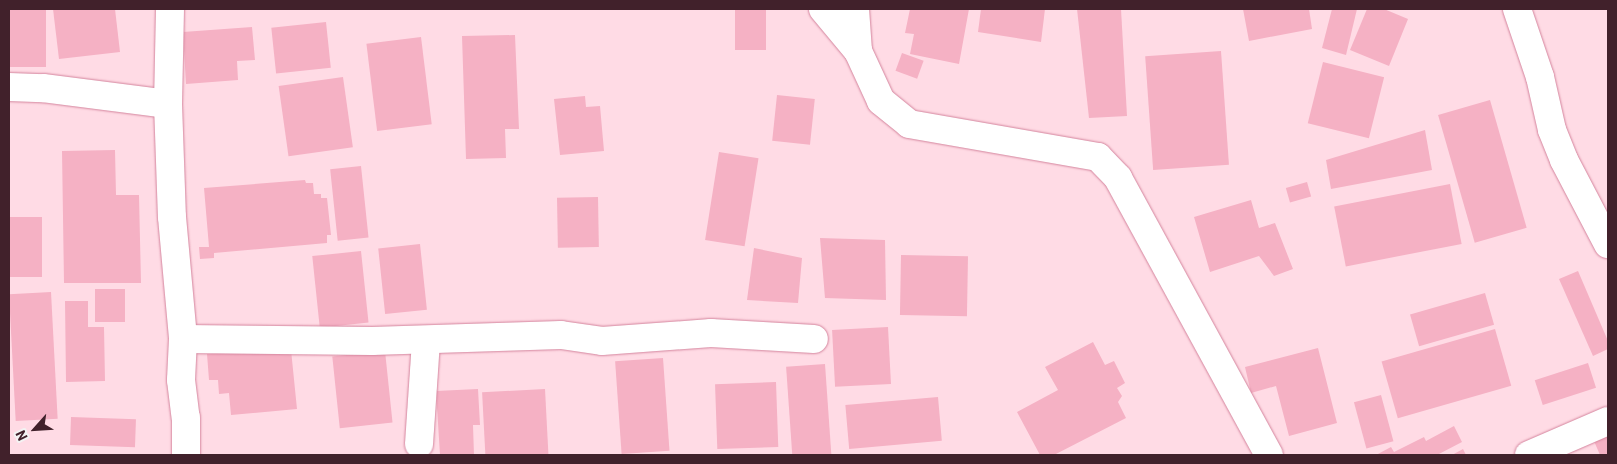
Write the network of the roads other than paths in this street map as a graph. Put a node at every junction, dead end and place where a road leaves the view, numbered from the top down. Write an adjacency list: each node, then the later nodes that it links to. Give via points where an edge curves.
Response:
1 (170, 9): 7 (street)
2 (823, 9): 5 (street)
3 (855, 9): 5 (street)
4 (1517, 9): 8 (street, via 1540,77 1552,130)
5 (858, 51): 15 (street, via 881,101 909,124 1098,156 1118,178)
6 (9, 88): 7 (street, via 44,88)
7 (168, 104): 9 (street, via 172,217)
8 (1608, 244)
9 (182, 339): 11 (street); 14 (street)
10 (814, 339): 11 (street, via 710,333 602,342 560,335)
11 (426, 340): 13 (street)
12 (1608, 421): 16 (street)
13 (419, 444)
14 (186, 455)
15 (1268, 455)
16 (1529, 455)

